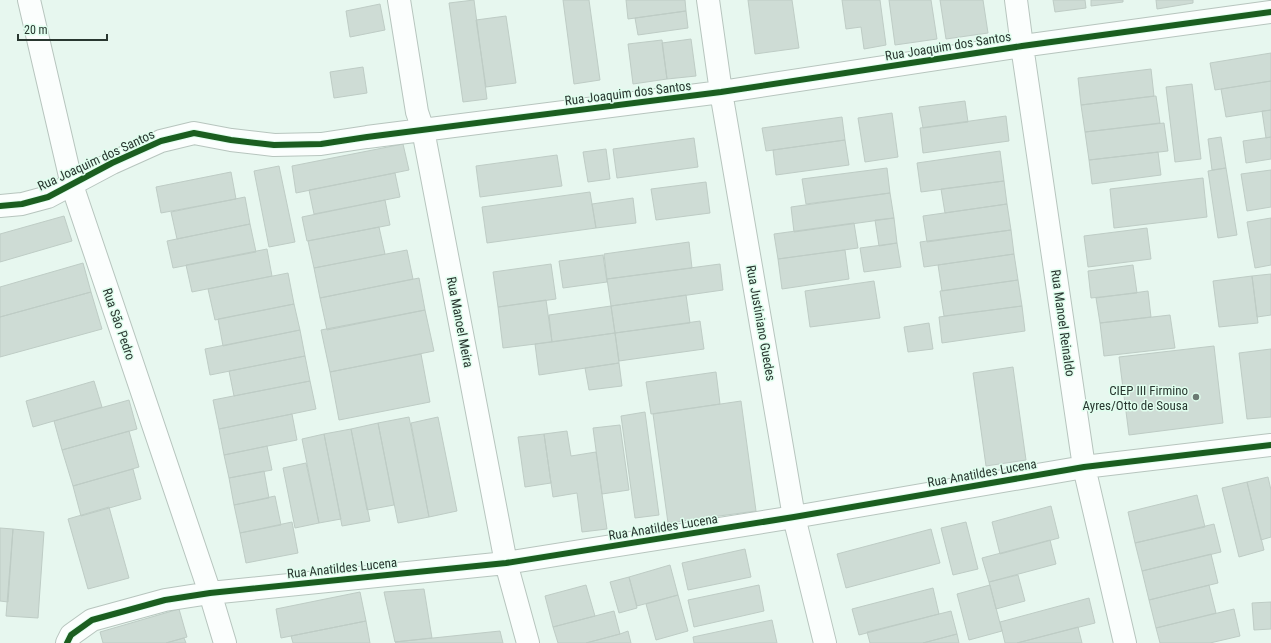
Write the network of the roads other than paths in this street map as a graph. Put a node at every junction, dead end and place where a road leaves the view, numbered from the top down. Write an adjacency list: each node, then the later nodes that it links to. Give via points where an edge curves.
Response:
1 (29, 0): 9 (street, Rua São Pedro)
2 (399, 0): 8 (street, Rua Manoel Meira, via 417,112)
3 (708, 0): 7 (street, Rua Justiniano Guedes)
4 (1016, 0): 6 (street, Rua Manoel Reinaldo)
5 (1271, 12): 6 (street, Rua Joaquim dos Santos)
6 (1022, 46): 7 (street, Rua Joaquim dos Santos); 12 (street, Rua Manoel Reinaldo)
7 (721, 92): 8 (street, Rua Joaquim dos Santos); 13 (street, Rua Justiniano Guedes)
8 (423, 130): 9 (street, Rua Joaquim dos Santos, via 321,144 274,145 194,133 161,141); 14 (street, Rua Manoel Meira)
9 (72, 185): 10 (street, Rua Joaquim dos Santos, via 48,197 22,204); 15 (street, Rua São Pedro)
10 (0, 206)
11 (1271, 445): 12 (street, Rua Anatildes Lucena)
12 (1084, 467): 13 (street, Rua Anatildes Lucena); 20 (street, Rua Manoel Reinaldo)
13 (794, 517): 14 (street, Rua Anatildes Lucena); 19 (street, Rua Justiniano Guedes)
14 (506, 562): 15 (street, Rua Anatildes Lucena); 18 (street, Rua Manoel Meira)
15 (210, 593): 16 (street, Rua Anatildes Lucena, via 165,600 92,620 71,635); 17 (street, Rua São Pedro)
16 (67, 643)
17 (225, 643)
18 (528, 643)
19 (825, 643)
20 (1125, 643)

